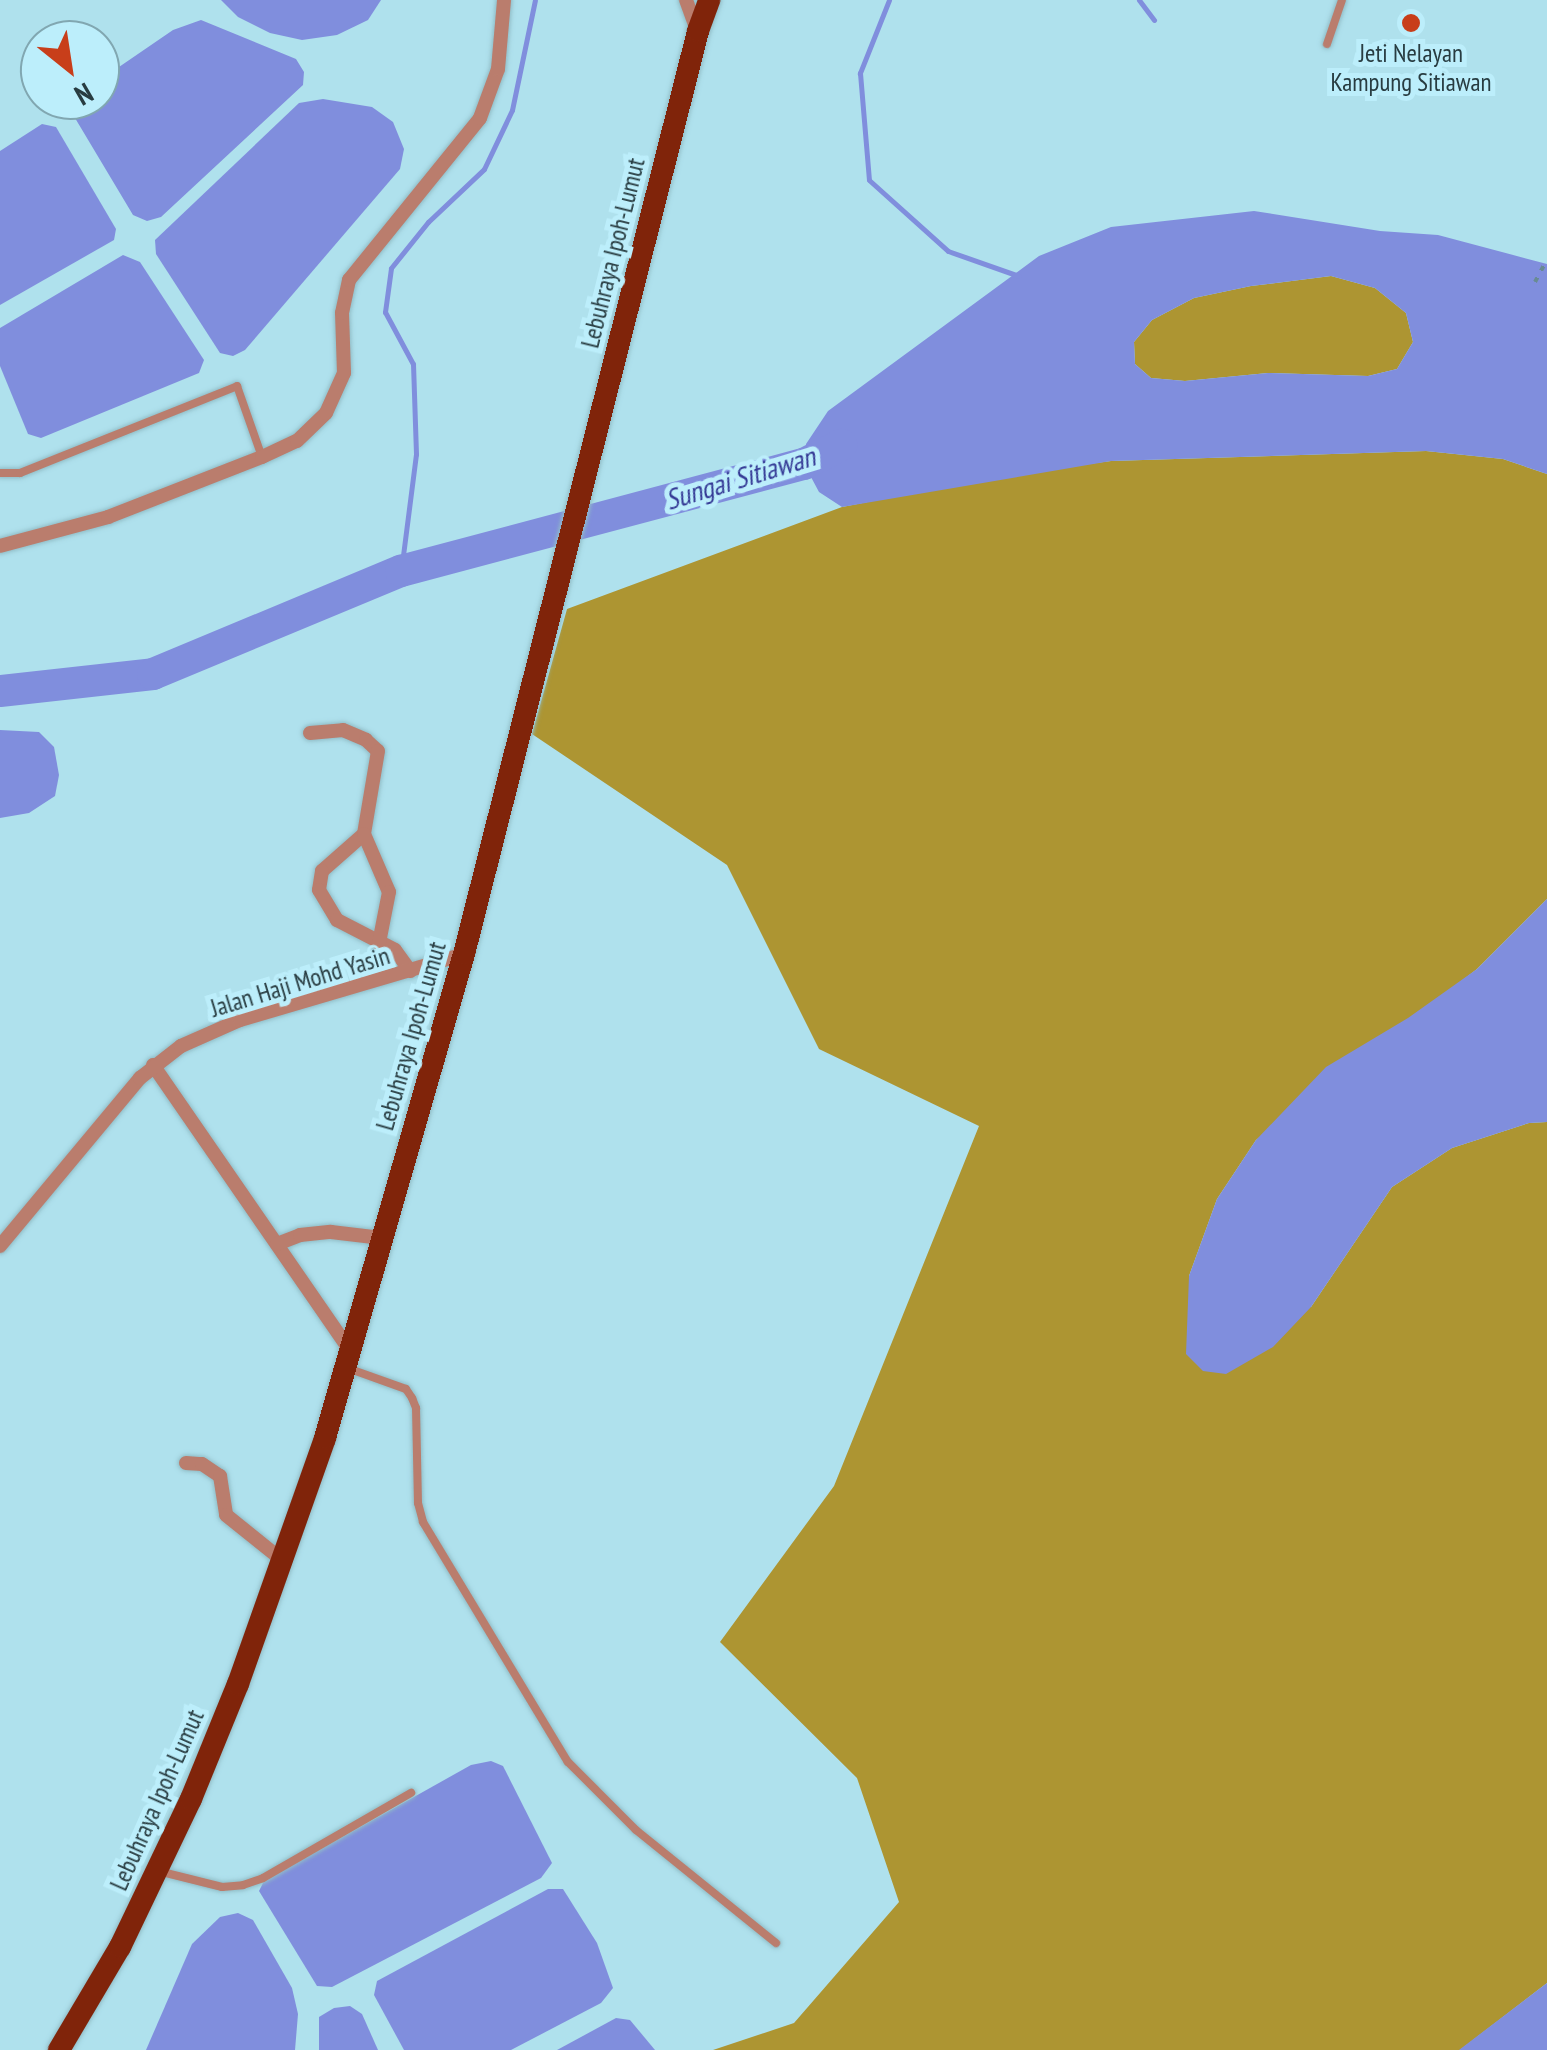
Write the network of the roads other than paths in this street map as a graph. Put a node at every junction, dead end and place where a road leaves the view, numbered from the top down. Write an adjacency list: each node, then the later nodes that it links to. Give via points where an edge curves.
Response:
1 (504, 0): 8 (street, via 498,69 480,118 349,280 342,313 344,373 326,414 297,441)
2 (686, 0): 6 (street)
3 (699, 0): 6 (highway)
4 (710, 0): 6 (highway, Lebuhraya Ipoh-Lumut)
5 (1342, 0): 7 (lane)
6 (698, 32): 14 (highway, Lebuhraya Ipoh-Lumut)
7 (1327, 44)
8 (262, 457): 9 (lane, via 237,386 20,473); 10 (street, via 108,517)
9 (0, 473)
10 (0, 546)
11 (310, 733): 12 (street, via 343,730 378,751)
12 (364, 834): 13 (street, via 390,892); 13 (street, via 322,871 319,890 337,920)
13 (379, 943): 15 (street, via 395,950)
14 (464, 954): 15 (street, Jalan Haji Mohd Yasin); 17 (highway, Lebuhraya Ipoh-Lumut)
15 (410, 971): 16 (street, Jalan Haji Mohd Yasin, via 240,1020)
16 (154, 1066): 18 (street); 19 (street, Jalan Haji Mohd Yasin)
17 (382, 1238): 18 (street, via 331,1232); 20 (highway, Lebuhraya Ipoh-Lumut)
18 (277, 1244): 20 (street)
19 (0, 1246)
20 (348, 1360): 22 (highway, Lebuhraya Ipoh-Lumut); 25 (lane, via 412,1398 423,1522 568,1762 636,1830)
21 (186, 1464): 22 (street, via 202,1464 220,1476 226,1515)
22 (282, 1560): 24 (highway, Lebuhraya Ipoh-Lumut, via 238,1684)
23 (411, 1794): 24 (lane, via 243,1885 222,1888)
24 (157, 1871): 26 (highway, Lebuhraya Ipoh-Lumut)
25 (776, 1942)
26 (59, 2050)

